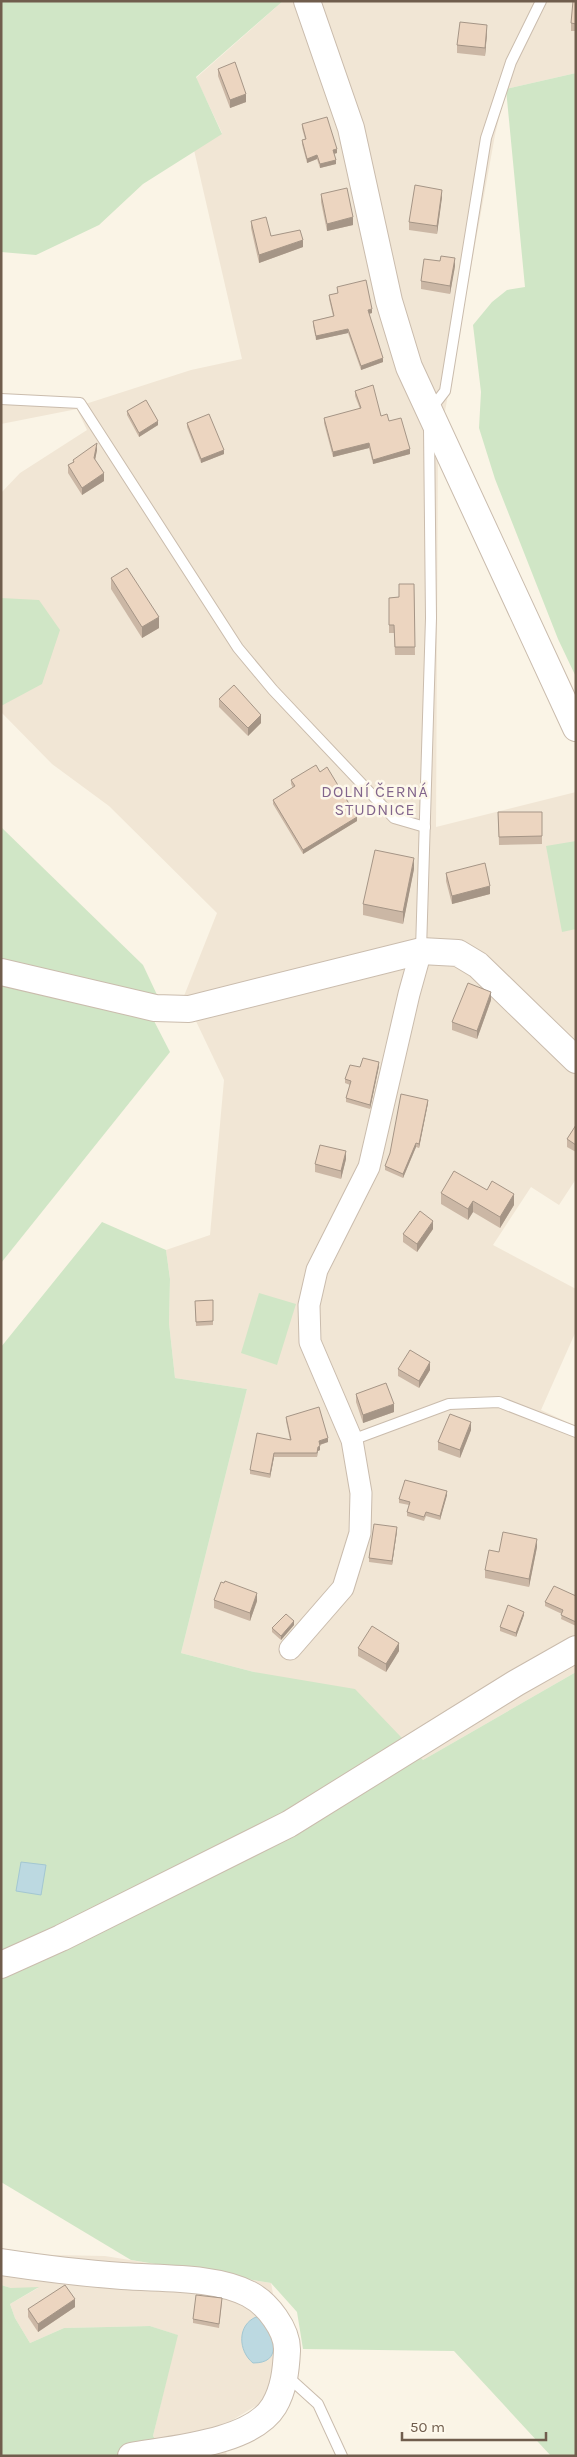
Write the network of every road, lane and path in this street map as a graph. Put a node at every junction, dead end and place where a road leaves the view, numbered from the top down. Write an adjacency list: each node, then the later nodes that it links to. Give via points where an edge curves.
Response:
1 (308, 1): 4 (street, via 351,128 389,301 409,367)
2 (541, 1): 4 (lane, via 511,62 486,138 445,390)
3 (1, 399): 6 (lane, via 80,403 238,648 273,690 394,818)
4 (428, 413): 5 (street); 6 (lane, via 431,618)
5 (576, 728)
6 (425, 827): 7 (lane)
7 (421, 951): 8 (street, via 189,1009 156,1008); 9 (street, via 458,954 478,965); 11 (street, via 369,1167 317,1270 308,1305 310,1342)
8 (1, 972)
9 (576, 1060)
10 (576, 1432): 11 (lane, via 499,1402 449,1404)
11 (352, 1440): 12 (street, via 361,1493 360,1533 343,1588)
12 (290, 1649)
13 (576, 1649): 14 (street, via 516,1682 289,1824 62,1938)
14 (1, 1965)
15 (1, 2262): 16 (street, via 76,2272 216,2283 249,2294 271,2311 287,2344)
16 (286, 2375): 17 (street, via 274,2407 252,2427 218,2441); 18 (lane, via 318,2404)
17 (131, 2456)
18 (342, 2456)

